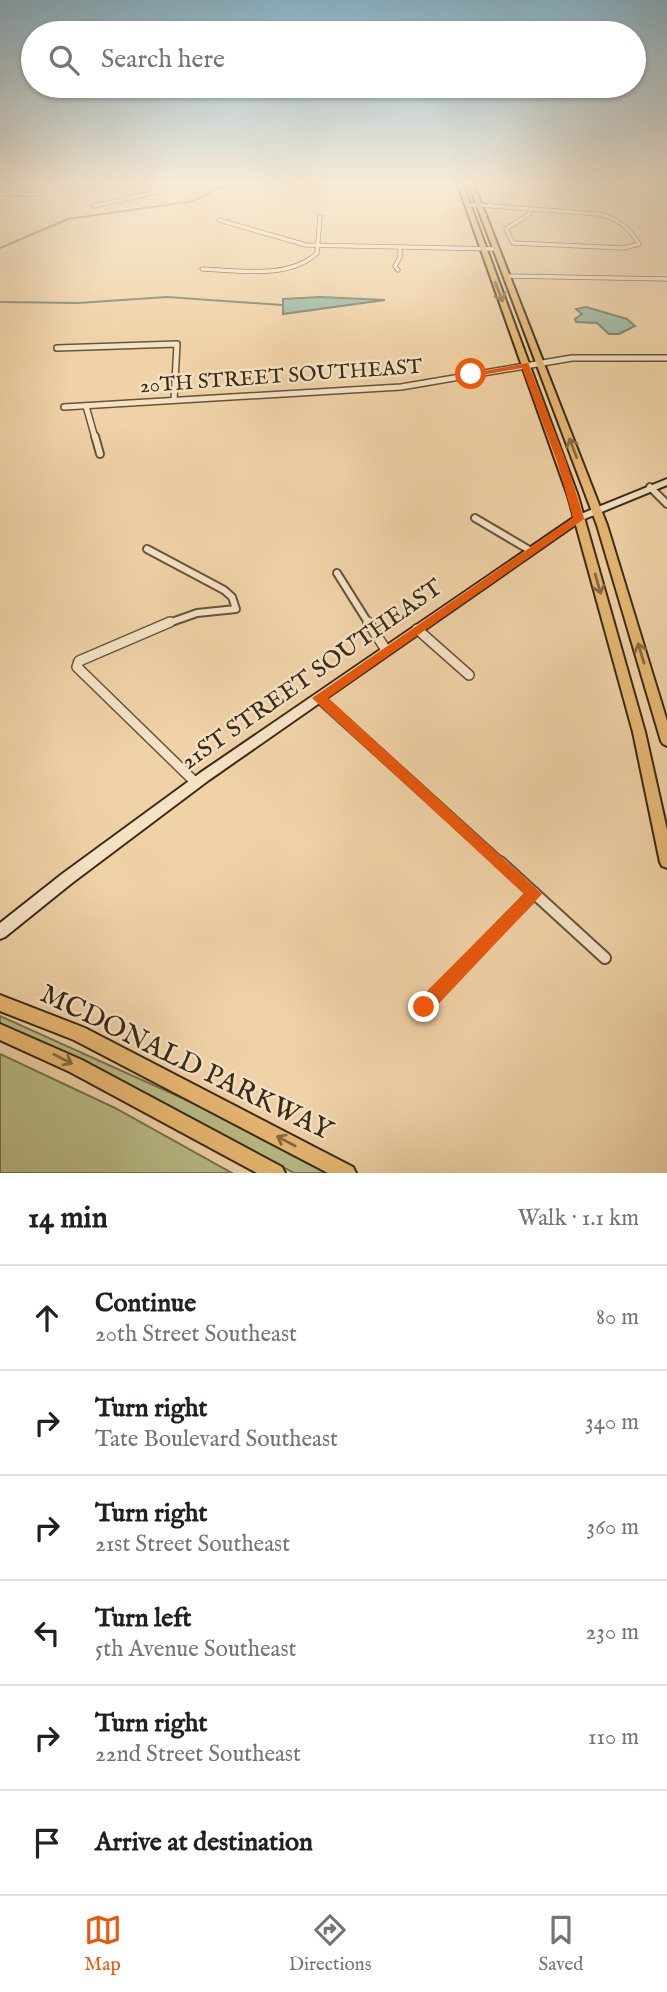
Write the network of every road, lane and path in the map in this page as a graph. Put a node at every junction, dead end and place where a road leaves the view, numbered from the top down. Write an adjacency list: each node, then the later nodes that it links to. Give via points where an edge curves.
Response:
1 (274, 237): 7 (street)
2 (319, 237): 7 (street)
3 (479, 237): 9 (main road)
4 (492, 237): 10 (main road)
5 (510, 237): 6 (street, via 513,243 529,246 624,248 639,244)
6 (632, 237)
7 (318, 246): 8 (street); 11 (street, via 314,258 294,267)
8 (400, 247): 9 (street); 12 (street)
9 (483, 248): 10 (street); 18 (main road, one-way to 18)
10 (496, 249): 13 (main road)
11 (202, 269)
12 (398, 270)
13 (507, 276): 14 (street); 17 (main road)
14 (667, 279)
15 (57, 348): 19 (street, via 177,344)
16 (667, 358): 17 (street, 20TH STREET SOUTHEAST, via 579,357)
17 (540, 362): 18 (street, 20TH STREET SOUTHEAST); 26 (main road, one-way to 17)
18 (525, 365): 19 (street, 20TH STREET SOUTHEAST, via 391,388); 28 (main road)
19 (174, 400): 20 (street, 20TH STREET SOUTHEAST)
20 (86, 406): 21 (street, 20TH STREET SOUTHEAST); 22 (street)
21 (64, 407)
22 (100, 454)
23 (667, 482): 24 (street, 21ST STREET SOUTHEAST)
24 (650, 487): 25 (street); 26 (street, 21ST STREET SOUTHEAST)
25 (667, 504)
26 (597, 512): 28 (street, 21ST STREET SOUTHEAST); 36 (main road, one-way to 26)
27 (475, 517): 30 (street)
28 (579, 519): 30 (street, 21ST STREET SOUTHEAST); 38 (main road, one-way to 38, via 639,732)
29 (148, 549): 37 (street, via 224,590 236,609 187,617 77,664 98,690)
30 (531, 551): 32 (street, 21ST STREET SOUTHEAST)
31 (338, 573): 33 (street)
32 (417, 629): 33 (street, 21ST STREET SOUTHEAST); 34 (street)
33 (386, 650): 35 (street, 21ST STREET SOUTHEAST)
34 (469, 675)
35 (319, 698): 37 (street, 21ST STREET SOUTHEAST); 39 (street)
36 (667, 741)
37 (196, 783): 40 (street, 21ST STREET SOUTHEAST)
38 (667, 862)
39 (534, 894): 41 (street); 43 (street)
40 (0, 932)
41 (605, 958)
42 (0, 1003): 46 (main road, MCDONALD PARKWAY, one-way to 42, via 89,1038)
43 (424, 1007)
44 (0, 1032): 45 (main road, MCDONALD PARKWAY, one-way to 45, via 76,1066)
45 (276, 1173)
46 (347, 1173)

